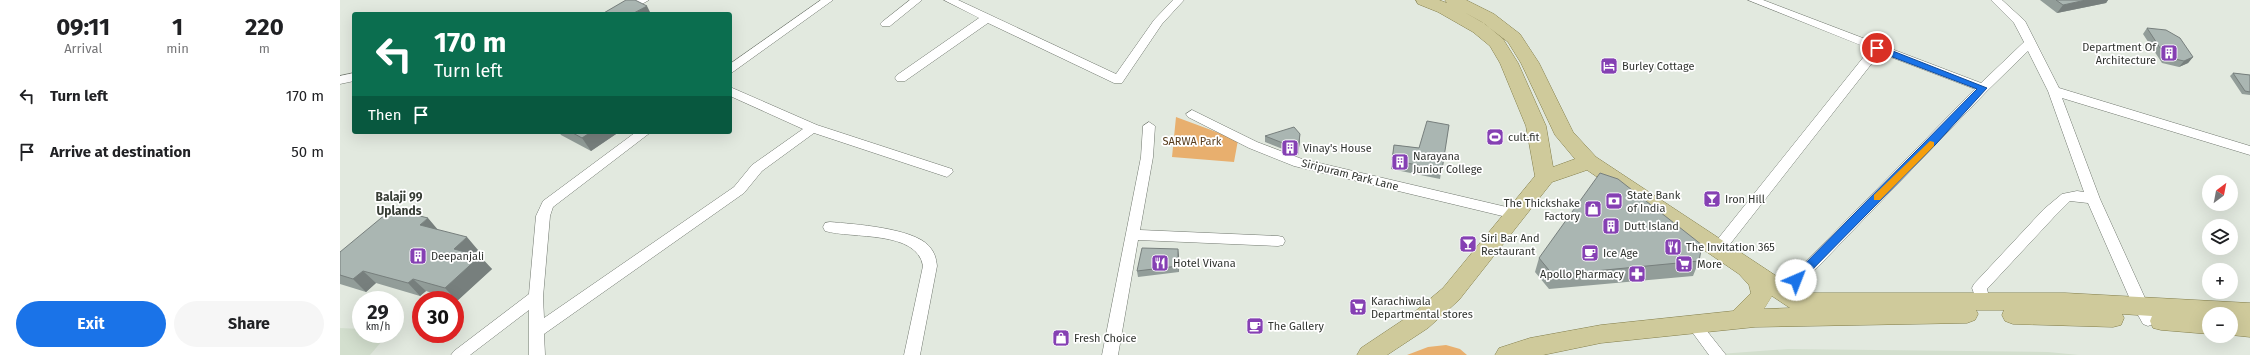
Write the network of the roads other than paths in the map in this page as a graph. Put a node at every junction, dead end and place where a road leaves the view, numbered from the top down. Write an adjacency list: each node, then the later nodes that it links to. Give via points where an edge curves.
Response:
1 (828, 0): 13 (street)
2 (917, 0): 10 (street)
3 (948, 0): 9 (street)
4 (1179, 0): 9 (street, via 1158,22 1118,80)
5 (1424, 0): 27 (main road, via 1479,28 1497,43 1536,126)
6 (1453, 0): 25 (main road, via 1488,18 1514,38 1530,63 1565,135)
7 (1753, 0): 12 (street)
8 (1996, 0): 11 (street, via 2019,21)
9 (987, 18): 15 (street)
10 (886, 24)
11 (2030, 43): 17 (street); 18 (street)
12 (1877, 48): 17 (street); 33 (street)
13 (732, 69)
14 (352, 77): 16 (street)
15 (901, 78)
16 (340, 80)
17 (1983, 88): 35 (street)
18 (2054, 91): 24 (street); 28 (street)
19 (732, 92): 22 (street)
20 (1192, 114): 29 (street, Siripuram Park Lane, via 1253,145 1299,163)
21 (1149, 126): 31 (street, via 1147,157)
22 (813, 128): 26 (street); 45 (street, via 757,168 739,190)
23 (642, 134): 36 (street, via 548,204 543,216)
24 (2250, 152)
25 (1589, 162): 27 (main road); 33 (main road)
26 (947, 172)
27 (1545, 177): 29 (main road)
28 (2093, 199): 37 (street, via 2067,197 2049,213 1979,288); 39 (street)
29 (1515, 214): 50 (main road, via 1451,294 1420,321)
30 (830, 227): 48 (street, via 892,235 922,247 929,257 930,266)
31 (1131, 235): 32 (street); 49 (street)
32 (1278, 241)
33 (1718, 250): 34 (main road)
34 (1741, 265): 35 (main road); 40 (main road, via 1759,281 1762,294 1754,306)
35 (1784, 293): 37 (main road, via 1798,302)
36 (536, 297): 45 (street); 46 (street)
37 (1983, 301): 39 (main road)
38 (2250, 312): 39 (main road)
39 (2144, 313): 40 (main road); 41 (main road)
40 (1738, 320): 42 (main road)
41 (2202, 324)
42 (1694, 325): 51 (main road, via 1601,334); 52 (street)
43 (2238, 327): 44 (main road)
44 (2250, 328)
45 (538, 330): 47 (street)
46 (459, 355)
47 (537, 355)
48 (912, 355)
49 (1110, 355)
50 (1369, 355)
51 (1507, 355)
52 (1718, 355)

